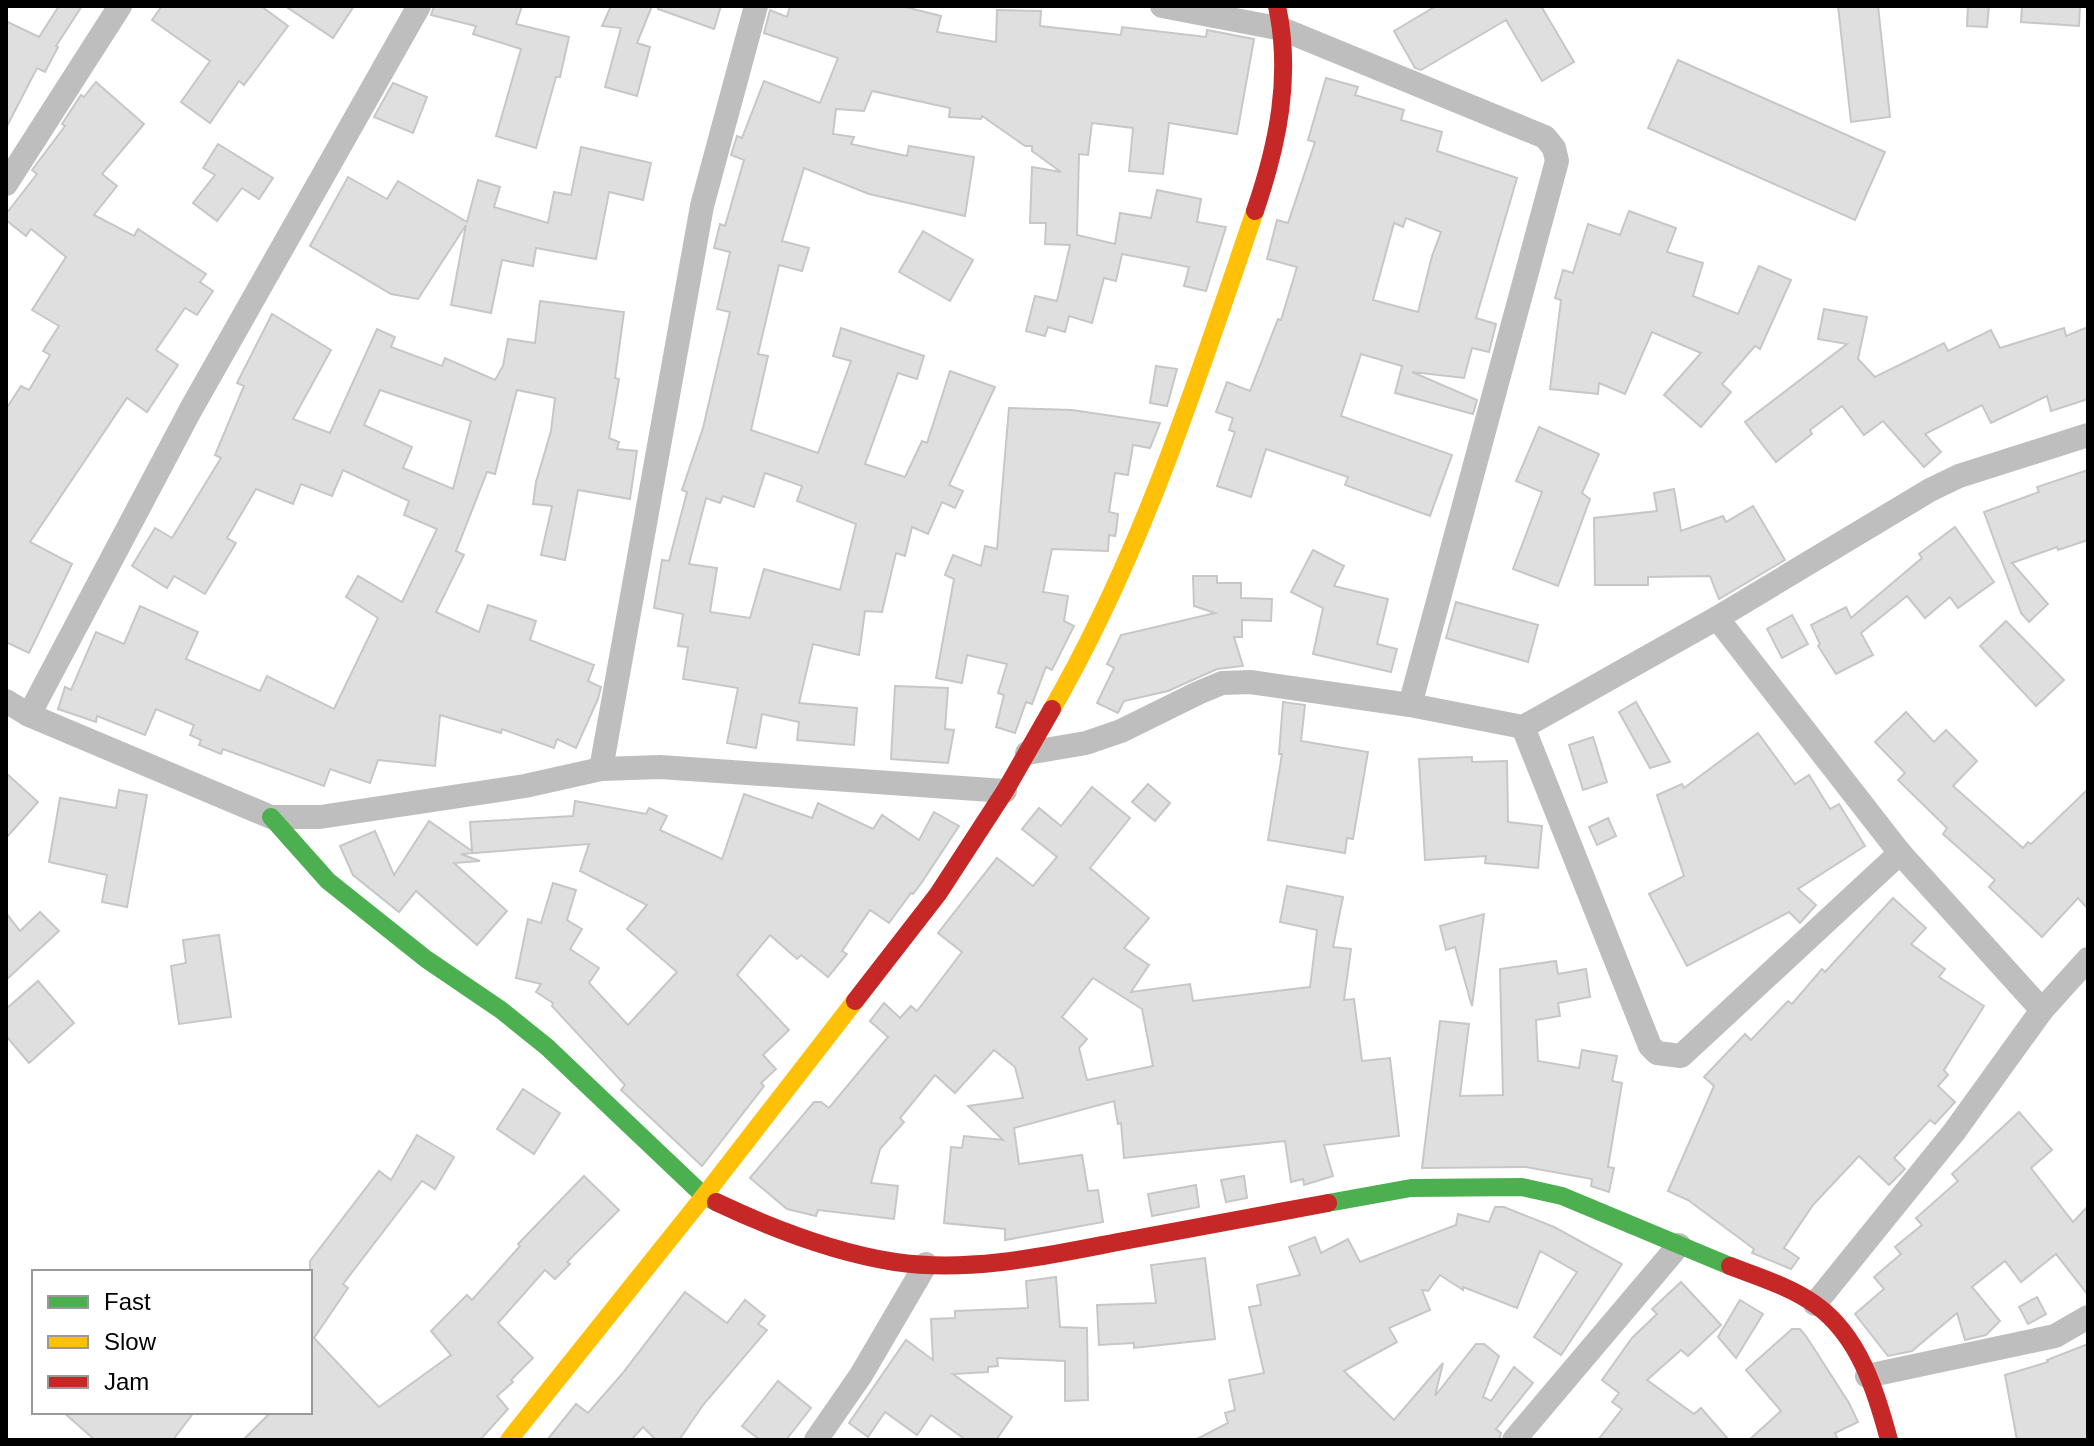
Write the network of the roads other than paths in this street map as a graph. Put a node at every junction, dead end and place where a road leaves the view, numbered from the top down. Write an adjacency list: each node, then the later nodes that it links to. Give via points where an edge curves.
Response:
1 (120, 6): 6 (street)
2 (419, 6): 11 (street, via 191,409)
3 (756, 6): 14 (street, via 702,206)
4 (1162, 6): 5 (street)
5 (1280, 18): 10 (street, via 1545,137 1557,161); 13 (street, via 1284,75 1276,143 1182,423 1116,586)
6 (6, 184)
7 (2088, 435): 8 (street, via 1930,490)
8 (1717, 618): 12 (street); 17 (street)
9 (6, 701): 11 (street)
10 (1410, 705): 12 (street); 13 (street, via 1250,682 1222,683 1121,731)
11 (29, 715): 16 (street)
12 (1523, 727): 17 (street, via 1657,1053 1681,1056)
13 (1027, 753): 15 (street)
14 (601, 769): 15 (street, via 660,767); 16 (street, via 320,817)
15 (1005, 791): 20 (street, via 938,894)
16 (271, 817): 20 (street, via 328,881 547,1047)
17 (1900, 853): 19 (street)
18 (2088, 959): 19 (street)
19 (2042, 1010): 23 (street, via 1954,1132)
20 (704, 1196): 22 (street, via 837,1250); 26 (street)
21 (1679, 1245): 22 (street, via 1562,1196 1522,1187 1411,1188 1023,1260); 23 (street); 28 (street)
22 (926, 1264): 27 (street)
23 (1815, 1304): 25 (street, via 1846,1336)
24 (2088, 1317): 25 (street, via 2055,1336)
25 (1867, 1376): 29 (street)
26 (509, 1440)
27 (816, 1440)
28 (1514, 1440)
29 (1889, 1440)

